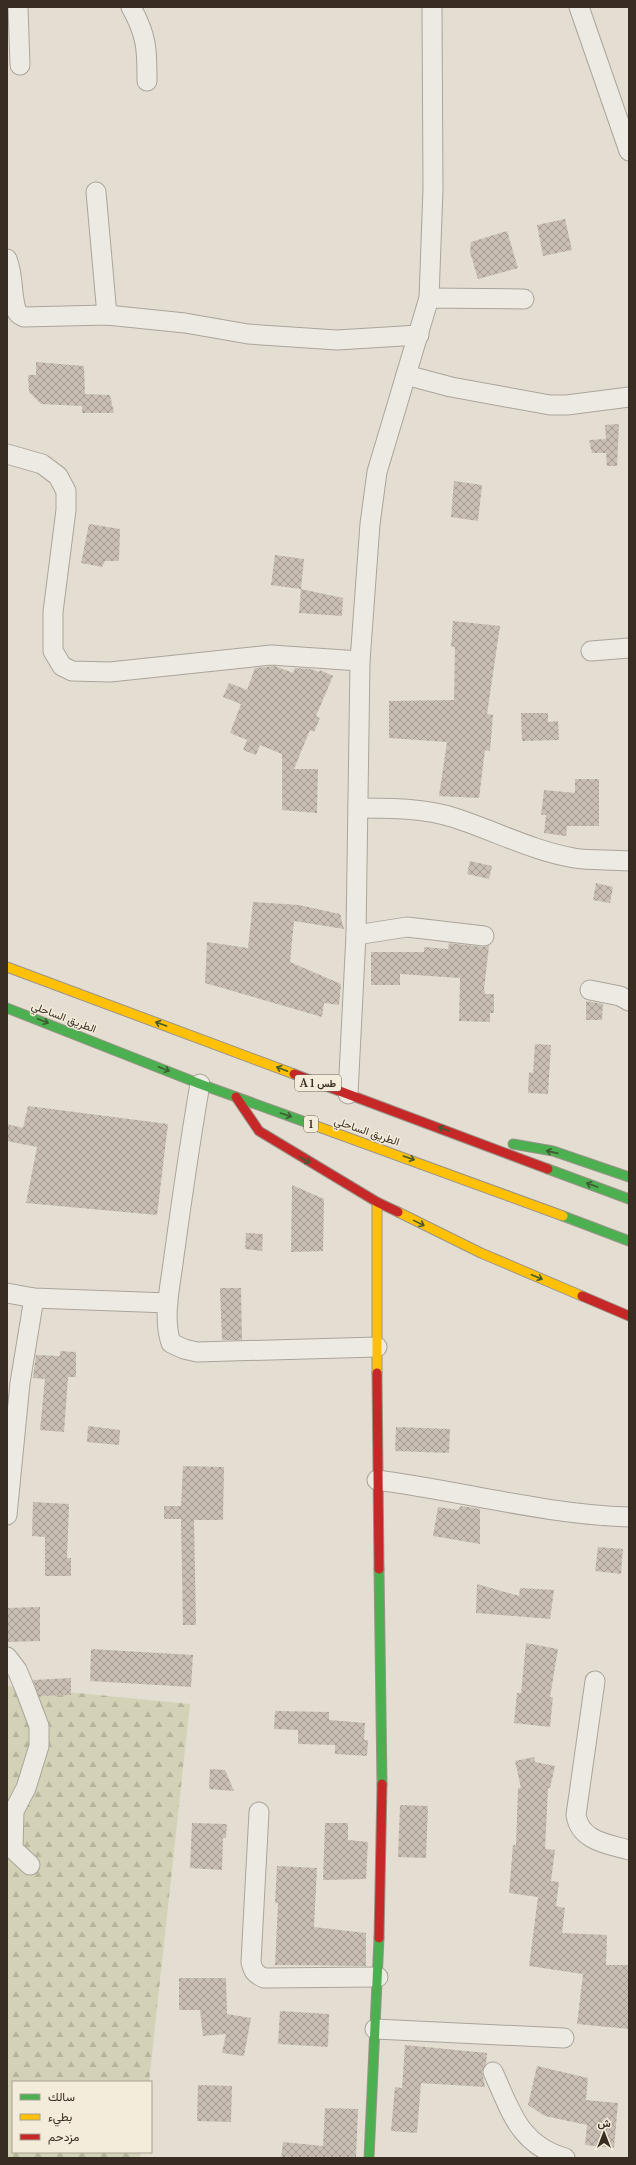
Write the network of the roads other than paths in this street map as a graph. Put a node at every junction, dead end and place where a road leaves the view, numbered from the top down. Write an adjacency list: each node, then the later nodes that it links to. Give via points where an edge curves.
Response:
1 (18, 7): 5 (street)
2 (131, 7): 6 (street, via 141,25 146,43)
3 (432, 7): 10 (street, via 433,189)
4 (579, 7): 7 (street)
5 (20, 65)
6 (147, 81)
7 (629, 151)
8 (96, 192): 12 (street)
9 (7, 259): 12 (street, via 18,314 24,317)
10 (428, 298): 11 (street); 13 (street)
11 (524, 299)
12 (107, 315): 13 (street, via 185,323 248,334 337,340)
13 (419, 335): 14 (street)
14 (406, 376): 15 (street, via 545,405 567,405); 19 (street, via 377,472 365,576)
15 (629, 397)
16 (7, 454): 19 (street, via 42,464 58,476 66,491 66,510 53,612 53,651 62,666 72,671 110,672 271,655)
17 (629, 648): 18 (street)
18 (591, 651)
19 (360, 661): 20 (street)
20 (358, 808): 21 (street, via 422,811 454,817 560,855); 22 (street)
21 (629, 861)
22 (356, 935): 23 (street, via 406,927); 29 (street)
23 (484, 936)
24 (7, 967): 29 (main road, A 1 طس, one-way to 24)
25 (590, 990): 26 (street, via 620,996)
26 (629, 1001)
27 (7, 1008): 28 (main road, الطريق الساحلي / 1, one-way to 28)
28 (200, 1084): 30 (main road, الطريق الساحلي / 1); 38 (street)
29 (348, 1094): 31 (main road, A 1 طس, one-way to 29)
30 (236, 1097): 34 (main road, one-way to 34, via 259,1131); 35 (main road, الطريق الساحلي / 1, one-way to 35, via 477,1183)
31 (458, 1135): 32 (main road, one-way to 31, via 553,1151); 33 (main road, A 1 طس, one-way to 31)
32 (629, 1177)
33 (629, 1198)
34 (377, 1202): 39 (main road, one-way to 39, via 482,1253); 40 (main road)
35 (629, 1242)
36 (7, 1293): 37 (street)
37 (34, 1298): 38 (street); 42 (street, via 20,1384)
38 (168, 1303): 40 (street, via 167,1330 171,1343 184,1350 197,1352)
39 (629, 1316)
40 (377, 1347): 41 (main road)
41 (377, 1480): 43 (street, via 516,1505); 49 (main road, via 383,1755)
42 (7, 1515)
43 (629, 1516)
44 (7, 1656): 48 (street, via 22,1682 39,1726 39,1746 33,1767 14,1811 13,1849)
45 (595, 1682): 47 (street, via 577,1822 592,1840)
46 (259, 1812): 49 (street, via 251,1962 253,1970 264,1978)
47 (629, 1850)
48 (30, 1865)
49 (378, 1977): 50 (main road)
50 (375, 2029): 51 (street); 53 (main road)
51 (564, 2038)
52 (493, 2072): 54 (street, via 517,2125 526,2137 552,2154)
53 (369, 2158)
54 (565, 2158)

